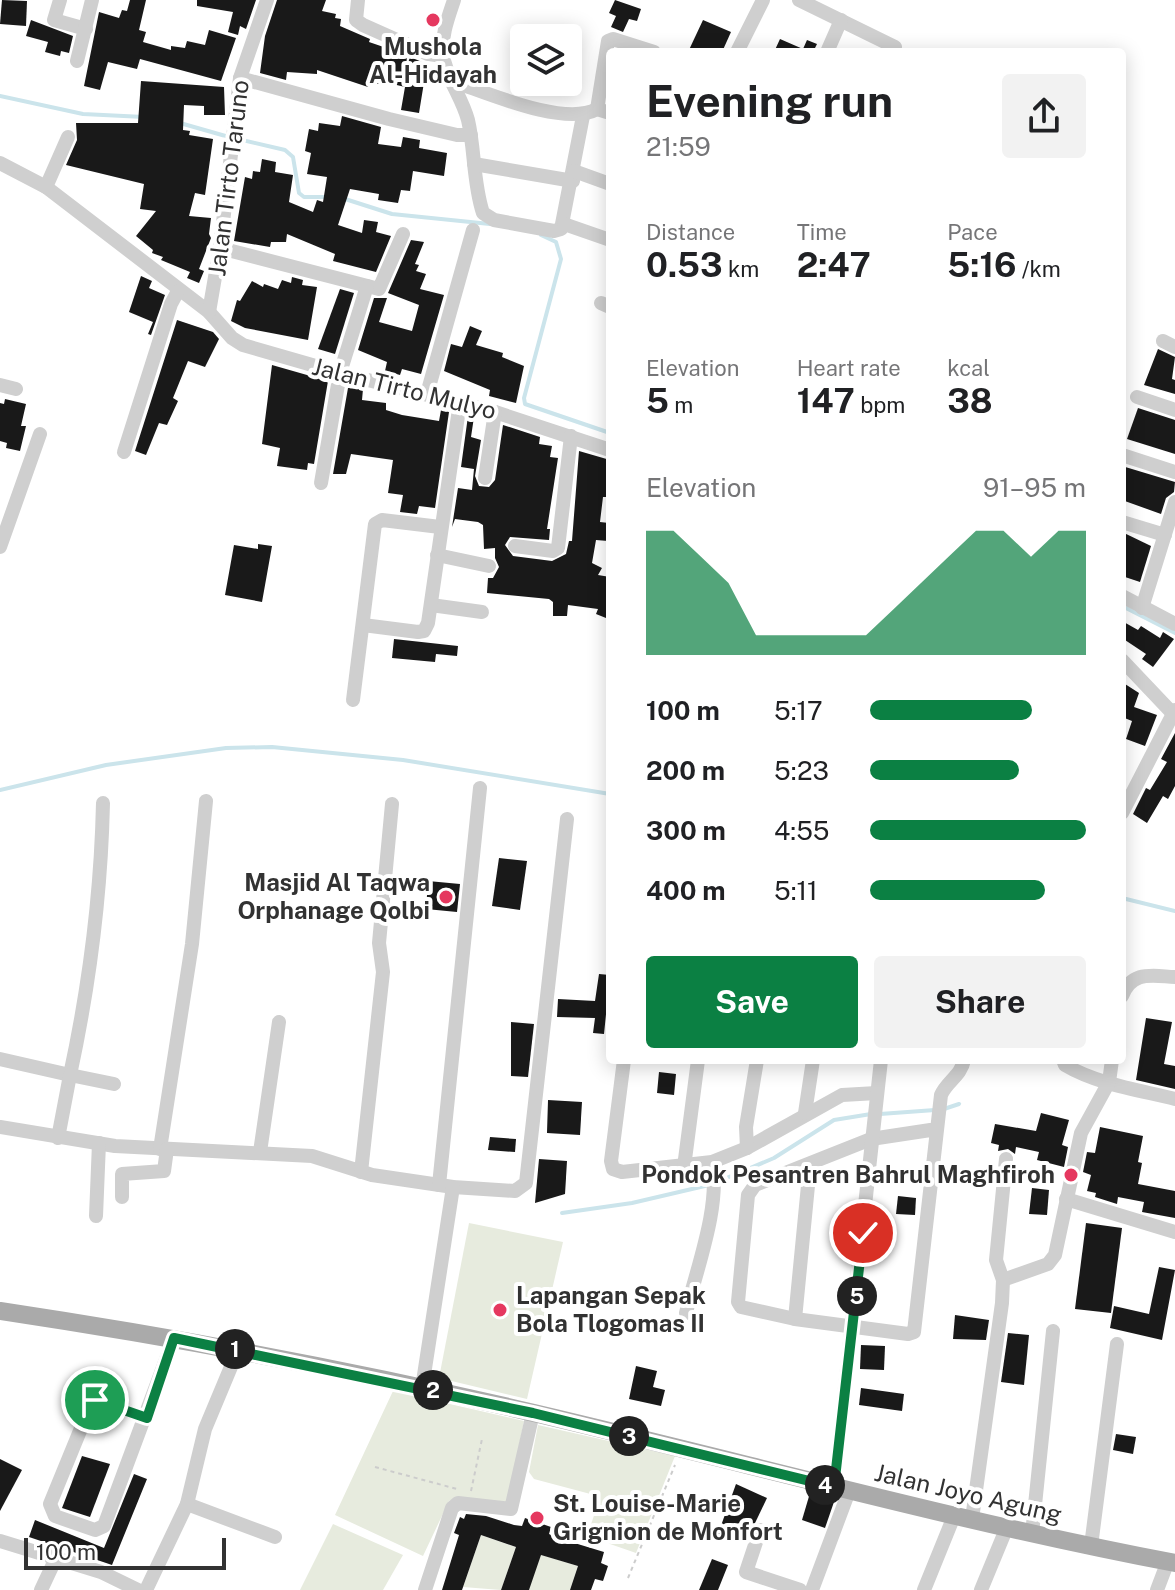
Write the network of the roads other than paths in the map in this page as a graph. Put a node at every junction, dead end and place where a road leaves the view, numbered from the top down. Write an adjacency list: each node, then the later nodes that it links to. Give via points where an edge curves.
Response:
1 (60, 0): 9 (street, via 56,23)
2 (92, 0): 9 (street)
3 (267, 0): 18 (street, Jalan Tirto Taruno)
4 (358, 0): 16 (street, via 356,20)
5 (454, 0): 16 (street)
6 (763, 0): 13 (street)
7 (799, 0): 8 (street)
8 (841, 20): 10 (street); 14 (street)
9 (86, 29): 17 (street)
10 (895, 47)
11 (607, 48): 12 (street, via 613,39)
12 (641, 48)
13 (739, 48)
14 (829, 48)
15 (606, 54): 20 (street)
16 (437, 55): 19 (street)
17 (77, 61)
18 (240, 78): 21 (street); 32 (street, Jalan Tirto Taruno)
19 (452, 81): 20 (street, via 530,107); 21 (street, via 462,97)
20 (597, 113): 25 (street)
21 (465, 135): 24 (street)
22 (68, 137): 27 (street)
23 (0, 163): 27 (street, Jalan Tirto Mulyo)
24 (474, 164): 25 (street); 28 (street, via 481,206 489,218 554,231)
25 (574, 176): 26 (street); 28 (street)
26 (606, 183)
27 (46, 187): 34 (street, Jalan Tirto Mulyo)
28 (564, 224): 31 (street)
29 (473, 230): 39 (street)
30 (403, 234): 33 (street, via 381,287)
31 (606, 239)
32 (220, 248): 33 (street); 35 (street, Jalan Tirto Taruno)
33 (367, 286): 36 (street)
34 (178, 291): 35 (street, Jalan Tirto Mulyo); 47 (street)
35 (209, 312): 36 (street, Jalan Tirto Mulyo, via 243,345)
36 (340, 373): 39 (street, Jalan Tirto Mulyo); 51 (street)
37 (0, 385): 38 (street)
38 (16, 389)
39 (427, 394): 41 (street, Jalan Tirto Mulyo)
40 (1137, 397): 42 (street)
41 (460, 402): 43 (street, Jalan Tirto Mulyo); 54 (street)
42 (1175, 410)
43 (495, 412): 45 (street, Jalan Tirto Mulyo); 50 (street)
44 (40, 434): 57 (street)
45 (571, 436): 46 (street, Jalan Tirto Mulyo); 56 (street, via 558,548)
46 (606, 449)
47 (124, 452)
48 (1126, 456): 49 (street)
49 (1175, 472)
50 (485, 478)
51 (321, 483)
52 (1175, 502): 55 (street)
53 (1126, 523): 55 (street)
54 (440, 527): 58 (street); 65 (street, via 382,520 375,524)
55 (1165, 535): 62 (street)
56 (515, 546)
57 (0, 547)
58 (437, 555): 59 (street); 61 (street)
59 (489, 566)
60 (1126, 598): 62 (street)
61 (431, 605): 63 (street); 65 (street, via 424,631)
62 (1142, 608): 64 (street)
63 (482, 612)
64 (1175, 624)
65 (363, 625): 67 (street)
66 (1126, 669): 68 (street)
67 (353, 700)
68 (1174, 713): 73 (street)
69 (480, 788): 106 (street)
70 (206, 801): 99 (street)
71 (103, 803): 87 (street, via 92,934)
72 (392, 804): 105 (street, via 379,943 383,972)
73 (1126, 805)
74 (567, 819): 106 (street, via 526,1183 515,1191)
75 (1175, 977): 76 (street, via 1140,976)
76 (1126, 988)
77 (279, 1022): 100 (street)
78 (0, 1059): 87 (street)
79 (623, 1064): 103 (street, via 613,1169)
80 (697, 1064): 103 (street)
81 (756, 1064): 98 (street)
82 (812, 1064): 92 (street)
83 (880, 1064): 90 (street)
84 (963, 1064): 94 (street, via 944,1087)
85 (1065, 1064): 88 (street)
86 (1111, 1064): 88 (street)
87 (70, 1075): 89 (street); 95 (street)
88 (1109, 1082): 91 (street); 108 (street, via 1081,1133)
89 (114, 1084)
90 (876, 1099): 92 (street, via 851,1092); 96 (street)
91 (1175, 1099)
92 (805, 1113): 98 (street)
93 (0, 1127): 95 (street)
94 (937, 1129): 96 (street); 115 (street, via 914,1332)
95 (58, 1138): 97 (street)
96 (871, 1139): 102 (street); 115 (street)
97 (99, 1143): 99 (street); 109 (street)
98 (747, 1148): 104 (street)
99 (164, 1149): 100 (street); 107 (street, via 164,1171 122,1174)
100 (260, 1152): 105 (street, via 312,1156)
101 (1006, 1159): 111 (street, via 996,1260)
102 (810, 1165): 114 (street); 114 (street, via 755,1185 748,1195 738,1302 748,1311)
103 (684, 1167): 104 (street)
104 (714, 1169): 113 (street, via 712,1202)
105 (361, 1172): 106 (street)
106 (446, 1186): 120 (street)
107 (122, 1197)
108 (1066, 1199): 110 (street); 111 (street, via 1055,1255 1048,1264)
109 (96, 1216)
110 (1175, 1232)
111 (1003, 1280): 125 (street)
112 (0, 1311): 117 (main road, Jalan Joyo Agung)
113 (686, 1313)
114 (795, 1319): 115 (street)
115 (854, 1327): 123 (street)
116 (1053, 1331): 128 (street)
117 (174, 1338): 119 (main road, Jalan Joyo Agung); 122 (street)
118 (1117, 1344): 131 (street)
119 (238, 1350): 120 (main road, Jalan Joyo Agung); 124 (street, via 205,1429)
120 (422, 1388): 121 (main road, Jalan Joyo Agung)
121 (533, 1413): 123 (main road, Jalan Joyo Agung); 137 (street, via 511,1509 458,1503 452,1508)
122 (147, 1418): 122 (street, via 104,1526 95,1530 55,1516 50,1504 91,1404 100,1400)
123 (842, 1489): 125 (main road, Jalan Joyo Agung); 139 (street)
124 (187, 1504): 129 (street); 136 (street)
125 (963, 1518): 126 (main road, Jalan Joyo Agung); 140 (street)
126 (1007, 1527): 128 (main road, Jalan Joyo Agung); 141 (street)
127 (760, 1530): 138 (street, via 746,1572)
128 (1032, 1534): 131 (main road, Jalan Joyo Agung)
129 (275, 1537)
130 (0, 1541): 132 (street)
131 (1091, 1546): 133 (main road, Jalan Joyo Agung)
132 (56, 1558): 134 (street); 135 (street)
133 (1171, 1562): 142 (street)
134 (41, 1590)
135 (138, 1590)
136 (146, 1590)
137 (425, 1590)
138 (800, 1590)
139 (812, 1590)
140 (924, 1590)
141 (981, 1590)
142 (1157, 1590)

